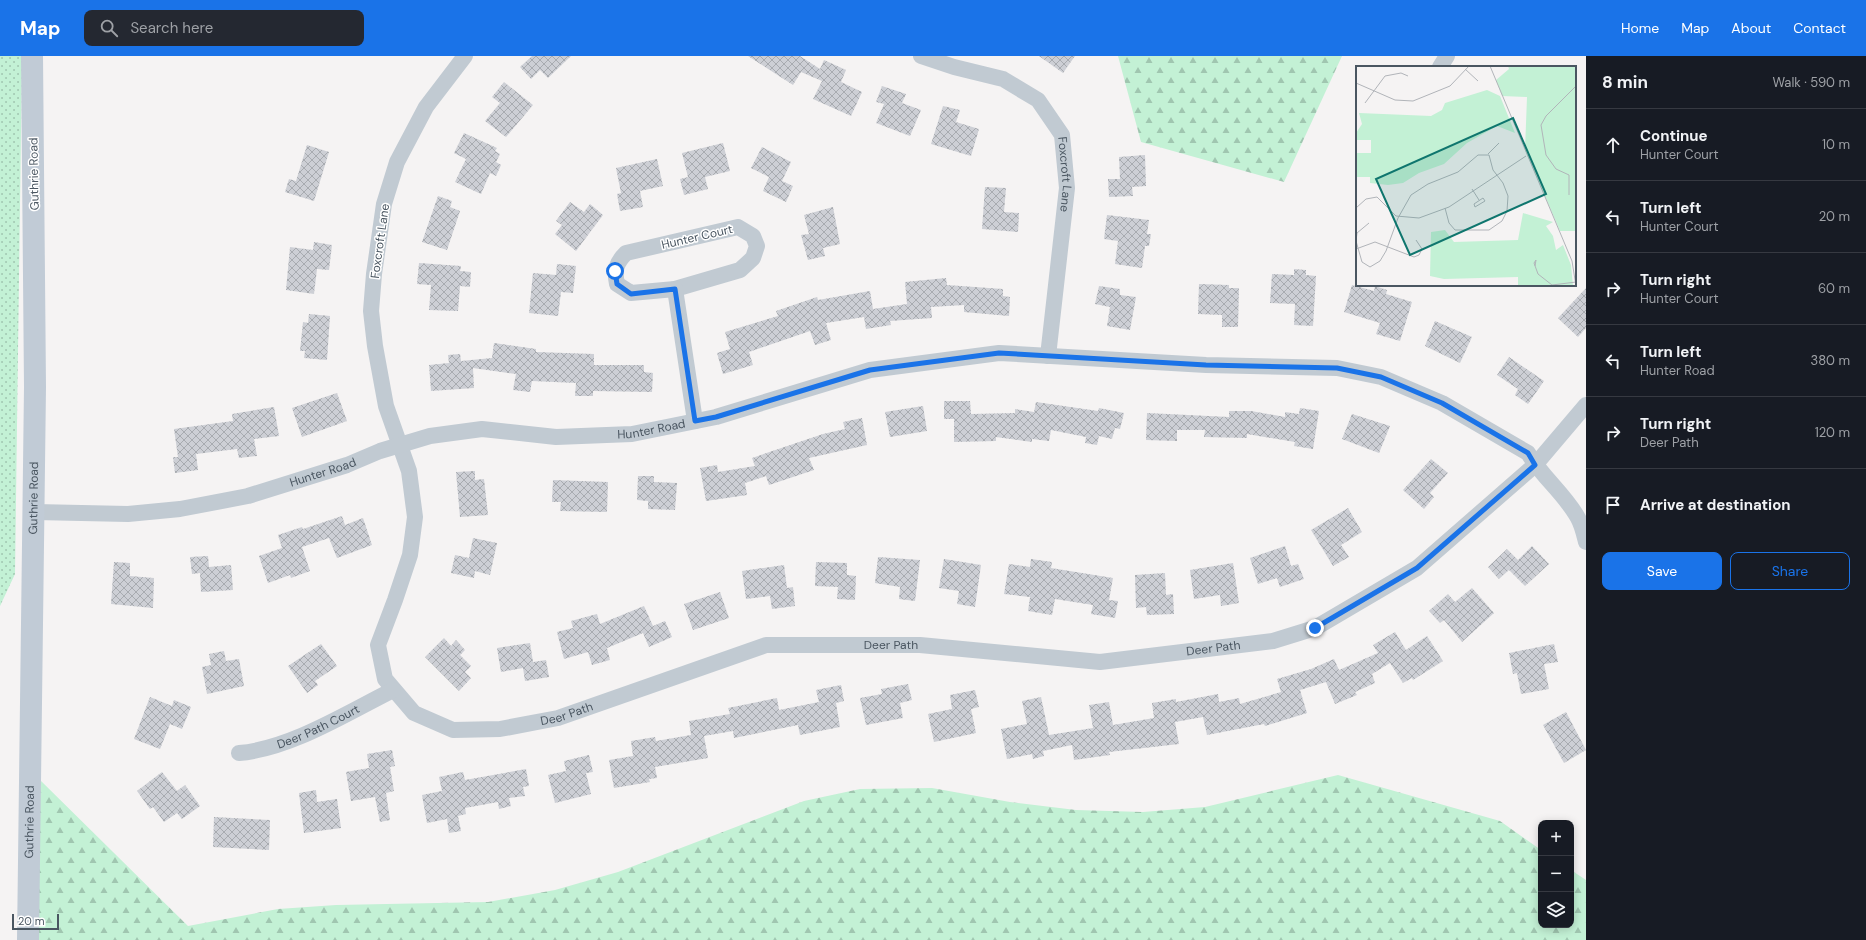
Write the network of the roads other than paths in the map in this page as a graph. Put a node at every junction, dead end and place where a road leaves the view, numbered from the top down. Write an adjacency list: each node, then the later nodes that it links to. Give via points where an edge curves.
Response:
1 (32, 56): 12 (street, Guthrie Road, via 36,387)
2 (465, 56): 10 (street, Foxcroft Lane, via 422,114 397,162 384,204 374,274 372,311 375,346 386,406)
3 (921, 56): 7 (street, Foxcroft Lane, via 1004,79 1038,100 1062,135 1066,188)
4 (1447, 56): 5 (street)
5 (1441, 66)
6 (675, 289): 6 (street, Hunter Court, via 740,270 753,258 756,246 753,236 738,227 626,253 617,262 617,284 631,294); 9 (street)
7 (1048, 356): 9 (street, Hunter Road, via 999,353 870,370 716,417); 11 (street, Hunter Road, via 1206,365 1337,368 1381,377 1442,403 1528,453)
8 (1586, 405): 11 (street, Deer Path)
9 (695, 421): 10 (street, Hunter Road, via 632,434 556,437 482,429 430,436)
10 (400, 444): 12 (street, Hunter Road, via 346,465 248,496 180,509 128,514); 14 (street, Deer Path, via 409,471 415,517 410,555 378,645 385,679)
11 (1535, 465): 13 (street, Hunter Road, via 1557,488 1578,518); 14 (street, Deer Path, via 1417,568 1315,628 1273,641 1100,662 920,645 766,645 558,718 500,729 453,730 414,713)
12 (34, 512): 16 (street, Guthrie Road)
13 (1586, 542)
14 (394, 690): 15 (street, Deer Path Court, via 288,742 256,752)
15 (239, 753)
16 (28, 940)

